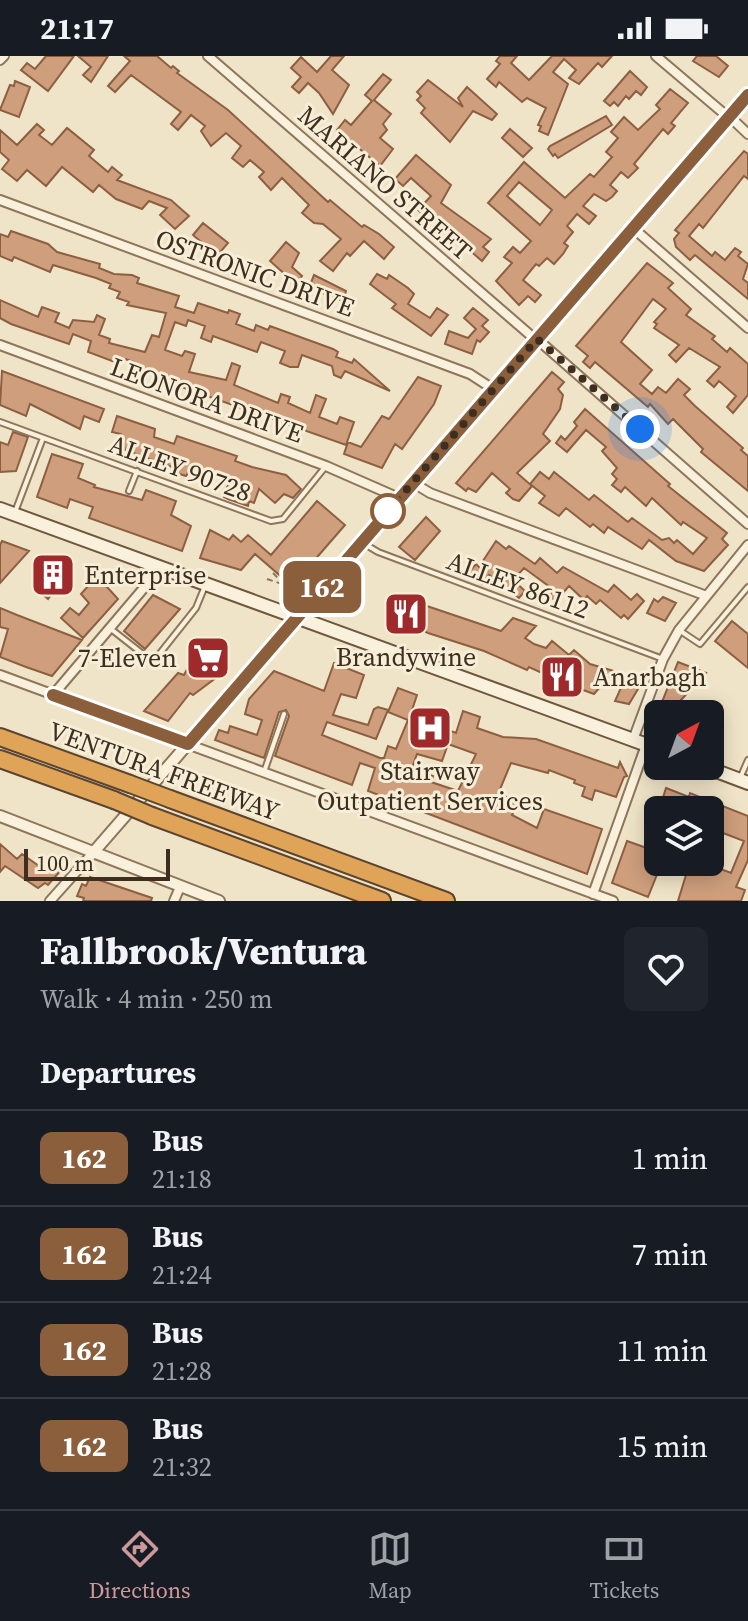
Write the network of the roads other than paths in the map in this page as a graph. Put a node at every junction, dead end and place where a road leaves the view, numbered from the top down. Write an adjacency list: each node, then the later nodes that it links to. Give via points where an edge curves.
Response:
1 (208, 56): 9 (street, MARIANO STREET)
2 (656, 56): 4 (street)
3 (748, 95): 4 (main road)
4 (729, 117): 5 (street); 7 (main road)
5 (748, 134)
6 (0, 200): 11 (street, OSTRONIC DRIVE, via 474,376)
7 (633, 228): 8 (street); 9 (main road)
8 (748, 328)
9 (536, 339): 11 (main road); 21 (street, MARIANO STREET)
10 (0, 345): 14 (street, LEONORA DRIVE)
11 (493, 389): 16 (main road)
12 (0, 422): 13 (lane, ALLEY 90728)
13 (43, 438): 15 (lane, ALLEY 90728); 20 (lane)
14 (326, 466): 15 (lane, ALLEY 90728, via 279,521); 18 (street, LEONORA DRIVE)
15 (137, 471): 17 (lane)
16 (412, 482): 18 (main road); 28 (street)
17 (129, 491)
18 (399, 498): 22 (main road)
19 (0, 510): 20 (main road)
20 (15, 514): 25 (main road)
21 (748, 524)
22 (361, 542): 29 (main road); 32 (lane, ALLEY 86112)
23 (748, 545): 24 (street)
24 (744, 556): 28 (street)
25 (153, 565): 26 (main road); 30 (street, via 143,589)
26 (206, 584): 29 (main road); 30 (lane, via 196,608 153,662)
27 (748, 587): 31 (lane, via 700,644)
28 (704, 595): 31 (street)
29 (299, 616): 37 (main road); 38 (street)
30 (110, 628): 34 (street)
31 (679, 630): 32 (street)
32 (663, 659): 37 (street)
33 (0, 675): 34 (street)
34 (53, 695): 38 (street)
35 (284, 714): 43 (lane)
36 (0, 737): 54 (highway, VENTURA FREEWAY, bridge)
37 (633, 740): 39 (main road)
38 (188, 744): 43 (street); 47 (street)
39 (644, 744)
40 (0, 759): 53 (highway, VENTURA FREEWAY, bridge)
41 (748, 760): 45 (lane)
42 (644, 767): 49 (street)
43 (264, 772): 49 (street)
44 (724, 774): 45 (main road)
45 (743, 782)
46 (0, 816): 47 (street)
47 (92, 854): 48 (street); 50 (street)
48 (180, 887): 51 (street); 52 (street)
49 (593, 894): 55 (street)
50 (50, 901)
51 (174, 901)
52 (219, 901)
53 (382, 901)
54 (446, 901)
55 (613, 901)

